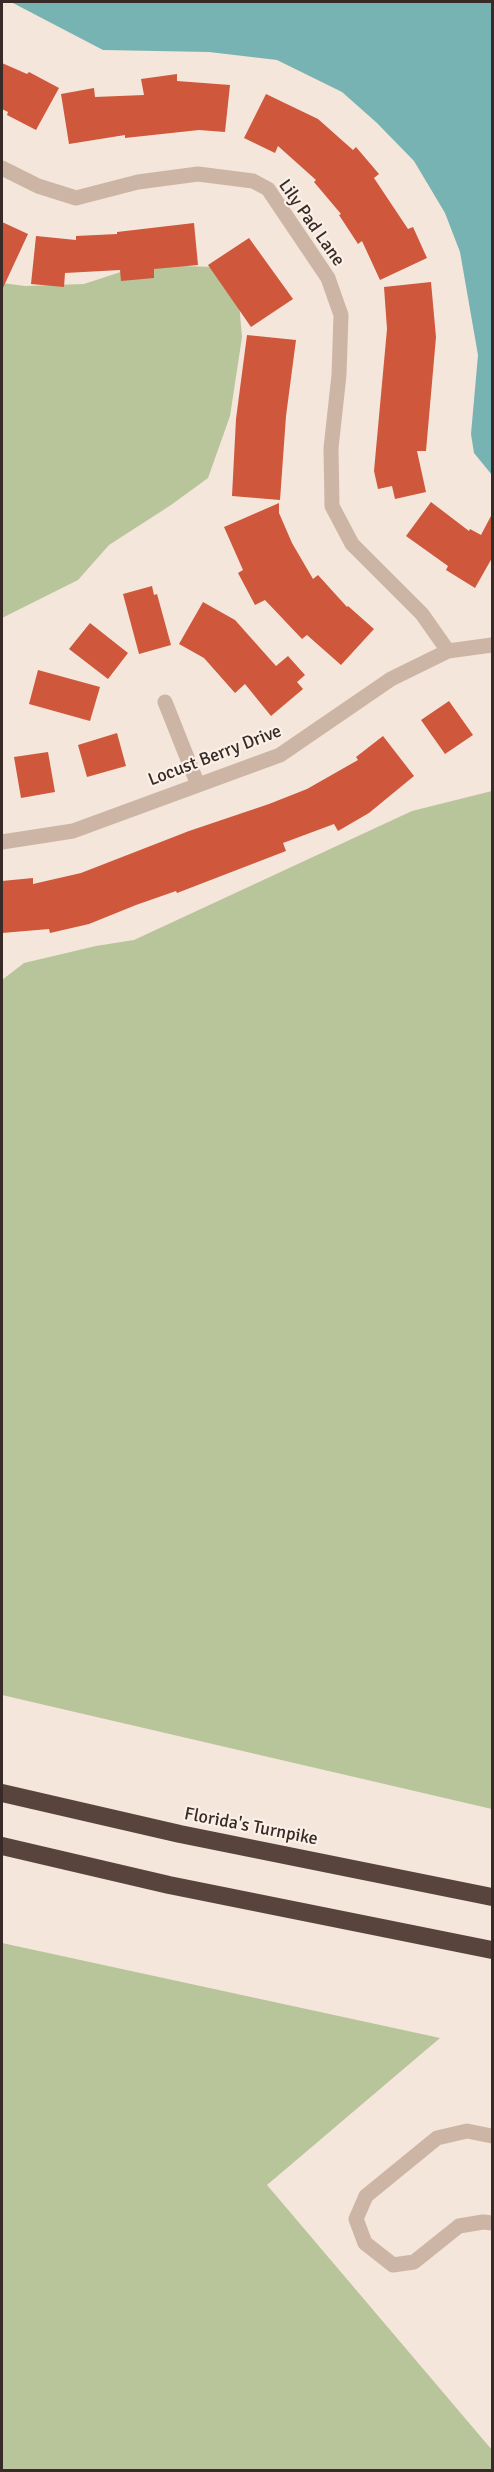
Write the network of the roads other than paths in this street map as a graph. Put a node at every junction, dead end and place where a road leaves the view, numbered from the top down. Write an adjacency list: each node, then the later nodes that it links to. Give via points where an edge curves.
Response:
1 (2, 168): 3 (street, Lily Pad Lane, via 38,186 76,198 138,182 198,174 253,182 268,189 328,278 341,315 331,448 332,506 352,544 422,614)
2 (492, 645): 3 (street, Locust Berry Drive)
3 (448, 651): 5 (street, Locust Berry Drive, via 391,680 280,755)
4 (165, 702): 5 (street)
5 (198, 784): 6 (street, Locust Berry Drive, via 73,831)
6 (2, 842)
7 (2, 1793): 9 (highway, Florida's Turnpike, via 180,1834)
8 (2, 1846): 10 (highway, via 169,1885)
9 (492, 1897)
10 (492, 1950)
11 (492, 2136): 12 (street, via 467,2131 437,2138 366,2196 356,2219 365,2243 393,2265 414,2262 459,2226)
12 (492, 2223)

